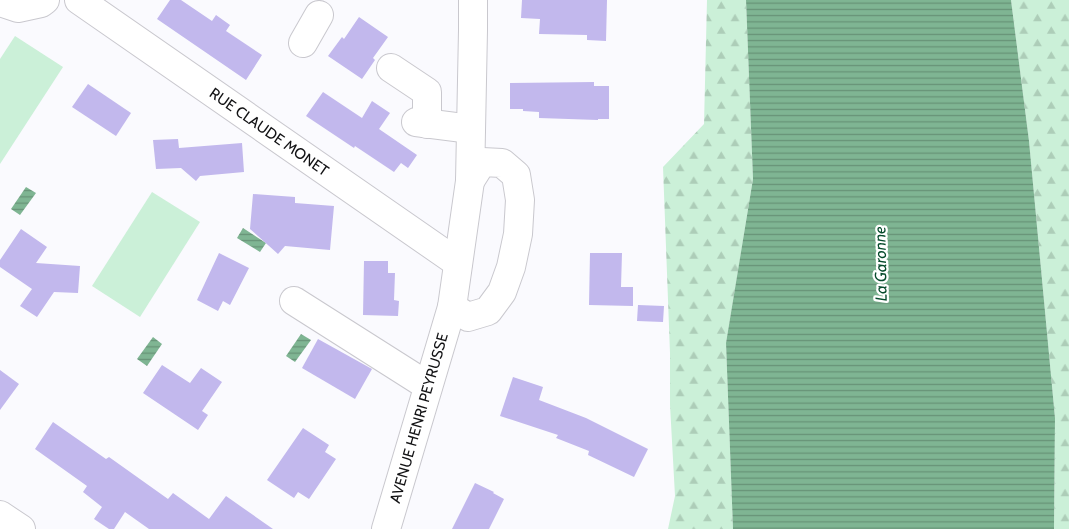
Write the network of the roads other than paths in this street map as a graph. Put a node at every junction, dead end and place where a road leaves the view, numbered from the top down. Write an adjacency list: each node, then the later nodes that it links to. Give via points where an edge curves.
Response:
1 (45, 0): 4 (street, via 18,8)
2 (79, 0): 10 (street, RUE CLAUDE MONET)
3 (473, 0): 8 (street, AVENUE HENRI PEYRUSSE)
4 (0, 2)
5 (319, 15): 6 (street)
6 (303, 43)
7 (391, 68): 8 (street, via 427,92 422,123)
8 (471, 129): 9 (street, AVENUE HENRI PEYRUSSE)
9 (470, 181): 10 (street, AVENUE HENRI PEYRUSSE); 12 (street, AVENUE HENRI PEYRUSSE, via 482,162 502,163 516,175 520,200 518,234 502,292 488,311 468,317)
10 (458, 263): 12 (street, AVENUE HENRI PEYRUSSE)
11 (294, 301): 13 (street)
12 (452, 307): 13 (street, AVENUE HENRI PEYRUSSE)
13 (428, 386): 16 (street, AVENUE HENRI PEYRUSSE)
14 (0, 515): 15 (street)
15 (21, 529)
16 (386, 529)

